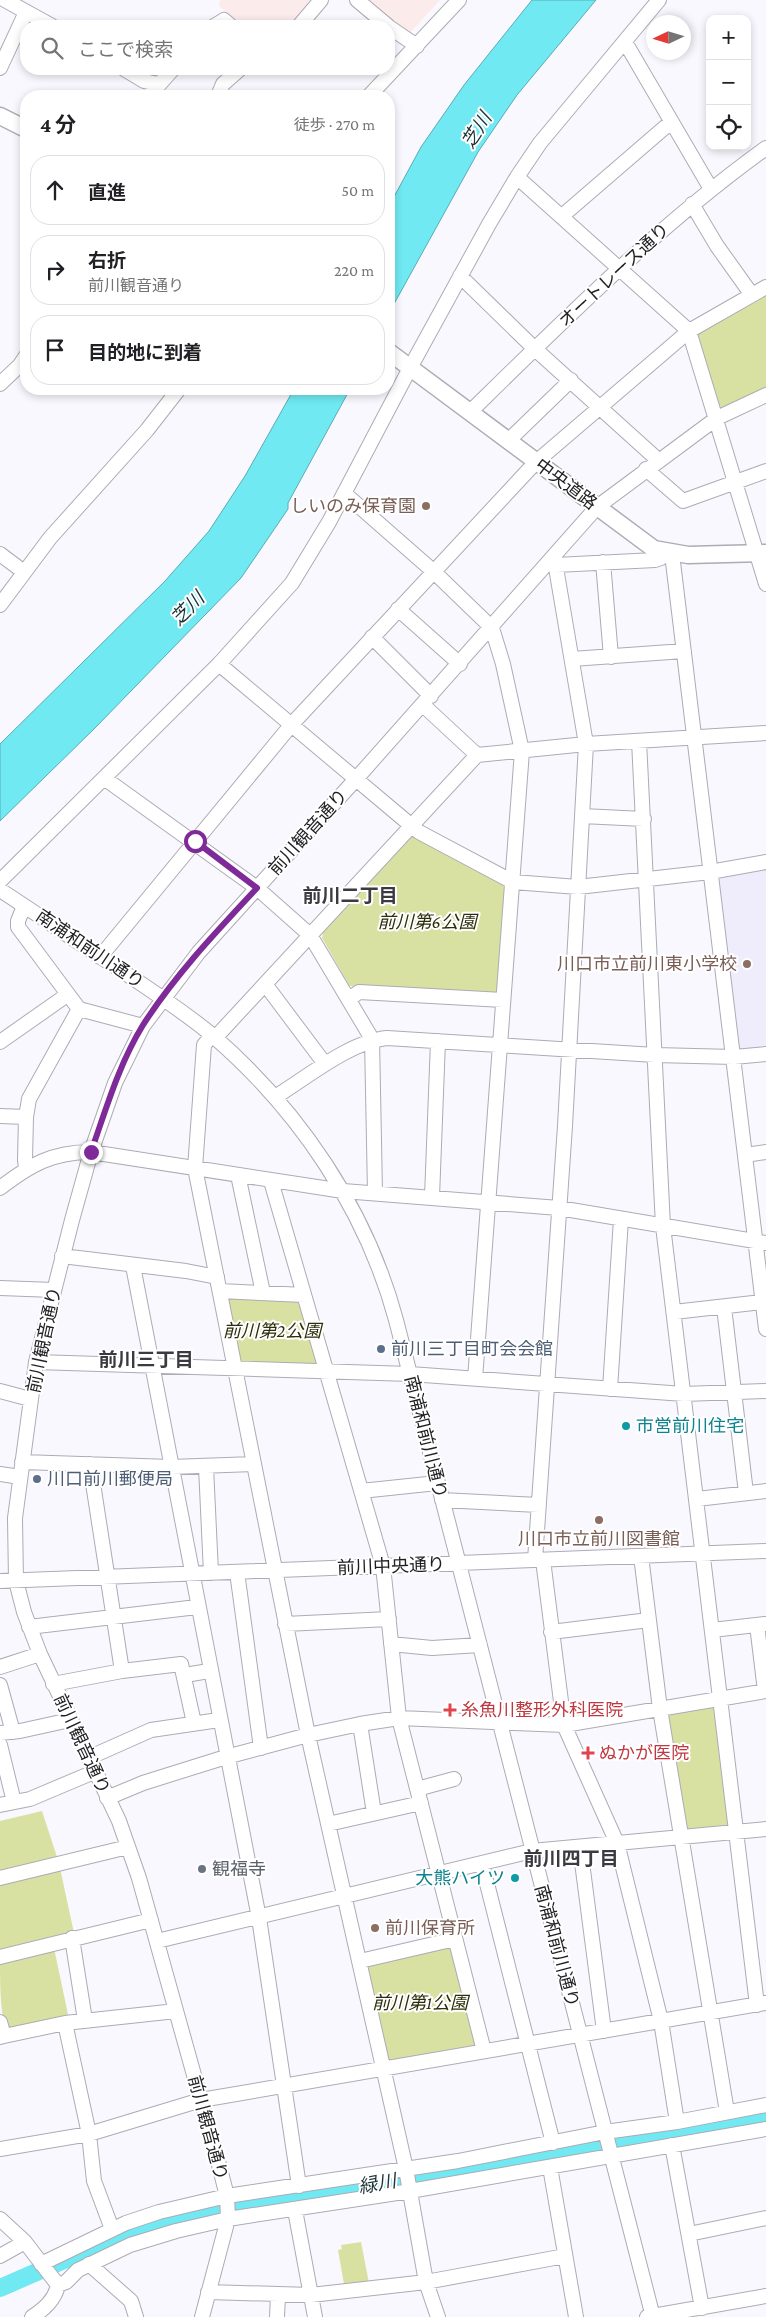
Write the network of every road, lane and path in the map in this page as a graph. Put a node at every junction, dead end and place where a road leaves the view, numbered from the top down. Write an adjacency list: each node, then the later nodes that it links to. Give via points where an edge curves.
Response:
1 (5, 0): 6 (street)
2 (321, 0): 9 (street)
3 (358, 0): 10 (street)
4 (459, 0): 14 (street)
5 (659, 0): 13 (street)
6 (26, 12): 7 (street); 8 (street)
7 (22, 20)
8 (41, 20)
9 (304, 20)
10 (381, 20)
11 (20, 25): 15 (street)
12 (395, 31): 14 (street)
13 (625, 42): 26 (street); 29 (street, via 540,143)
14 (417, 46): 16 (street)
15 (0, 68)
16 (395, 69)
17 (134, 75): 21 (street)
18 (167, 75): 21 (street)
19 (233, 75): 23 (street)
20 (389, 75): 24 (street)
21 (158, 84): 22 (street)
22 (154, 90)
23 (220, 90)
24 (375, 90)
25 (0, 116): 27 (main road)
26 (671, 122): 30 (street); 32 (street)
27 (20, 126)
28 (766, 148): 30 (street, オートレース通り)
29 (517, 177): 32 (street); 34 (street)
30 (710, 189): 31 (street, オートレース通り)
31 (692, 204): 33 (street, オートレース通り); 36 (street)
32 (562, 216): 33 (street)
33 (619, 267): 37 (street); 38 (street, オートレース通り)
34 (460, 276): 38 (street); 39 (street)
35 (766, 287): 36 (street)
36 (752, 295): 37 (street)
37 (689, 330): 46 (street); 48 (street)
38 (535, 349): 41 (street); 47 (street, オートレース通り)
39 (399, 360): 47 (main road, 中央道路)
40 (20, 365): 42 (street)
41 (571, 380): 46 (street); 49 (street)
42 (0, 384)
43 (174, 395): 63 (street)
44 (385, 395): 55 (street)
45 (766, 395): 48 (street, 前川観音通り)
46 (601, 406): 50 (street); 51 (street)
47 (470, 412): 49 (main road, 中央道路)
48 (717, 418): 50 (street, 前川観音通り); 54 (street)
49 (508, 441): 51 (main road, 中央道路)
50 (658, 460): 52 (street, 前川観音通り)
51 (536, 462): 56 (main road, 中央道路); 62 (street)
52 (646, 469): 54 (street, via 683,501); 56 (street, 前川観音通り)
53 (766, 471): 54 (street)
54 (736, 481): 59 (street)
55 (344, 493): 62 (street); 72 (street, via 292,583)
56 (597, 507): 57 (main road, 中央道路, via 646,544); 60 (street, 前川観音通り)
57 (667, 553): 59 (main road, 中央道路); 61 (street, via 655,560); 69 (street)
58 (0, 554): 63 (street)
59 (762, 554): 64 (street)
60 (555, 561): 61 (street); 67 (street, 前川観音通り); 71 (street)
61 (603, 562): 70 (street)
62 (433, 571): 66 (street); 67 (street)
63 (24, 572): 65 (street)
64 (766, 584)
65 (0, 605)
66 (398, 609): 68 (street); 73 (street)
67 (492, 628): 73 (street, 前川観音通り); 80 (street)
68 (372, 637): 74 (street); 75 (street)
69 (684, 651): 70 (street); 77 (street)
70 (610, 657): 71 (street)
71 (572, 659): 79 (street)
72 (219, 664): 75 (street); 82 (street)
73 (460, 664): 74 (street, 前川観音通り)
74 (427, 701): 81 (street); 83 (street, 前川観音通り)
75 (292, 724): 83 (street); 87 (street)
76 (766, 733): 77 (street)
77 (694, 739): 78 (street); 89 (street)
78 (639, 741): 79 (street); 85 (street)
79 (586, 744): 80 (street); 84 (street)
80 (522, 751): 81 (street); 92 (street)
81 (477, 755): 86 (street)
82 (104, 778): 87 (street); 91 (street)
83 (356, 779): 86 (street); 94 (street, 前川観音通り)
84 (582, 816): 85 (street); 93 (street)
85 (644, 820): 90 (street)
86 (411, 827): 92 (street); 97 (street)
87 (195, 841): 94 (street); 98 (street)
88 (766, 862): 89 (street)
89 (710, 872): 90 (street); 114 (street)
90 (647, 879): 93 (street); 113 (street)
91 (0, 881)
92 (513, 882): 93 (street); 103 (street)
93 (578, 887): 111 (street)
94 (257, 888): 97 (street); 101 (street, 前川観音通り, via 198,952)
95 (0, 890): 96 (street, 南浦和前川通り)
96 (24, 906): 98 (street, 南浦和前川通り); 100 (street, via 18,927)
97 (310, 935): 99 (street); 102 (street)
98 (100, 957): 101 (street, 南浦和前川通り)
99 (265, 984): 106 (street); 115 (street)
100 (67, 995): 104 (street); 109 (street)
101 (163, 998): 105 (street, 前川観音通り); 106 (street, 南浦和前川通り)
102 (349, 999): 103 (street, via 360,992); 107 (street)
103 (502, 1000): 110 (street)
104 (78, 1009): 105 (street); 118 (street, via 29,1099)
105 (142, 1026): 119 (street, 前川観音通り, via 116,1082)
106 (213, 1037): 116 (street, 南浦和前川通り); 123 (street, via 204,1045)
107 (372, 1039): 108 (street); 115 (street); 128 (street)
108 (438, 1041): 110 (street); 129 (street)
109 (0, 1042)
110 (499, 1045): 111 (street); 130 (street)
111 (568, 1049): 113 (street); 131 (street)
112 (766, 1054): 114 (street)
113 (656, 1055): 114 (street); 133 (street)
114 (734, 1058): 121 (street)
115 (325, 1064): 116 (street)
116 (275, 1097): 127 (street, 南浦和前川通り)
117 (0, 1116): 118 (street)
118 (26, 1116): 122 (street)
119 (91, 1152): 122 (street, via 55,1156); 123 (street); 135 (street, 前川観音通り)
120 (766, 1152): 121 (street)
121 (745, 1155): 134 (street)
122 (26, 1168): 126 (street)
123 (195, 1168): 124 (street); 137 (street)
124 (238, 1175): 125 (street); 141 (street)
125 (271, 1180): 127 (street); 142 (street)
126 (0, 1188)
127 (343, 1191): 128 (street); 151 (street, 南浦和前川通り, via 383,1280)
128 (375, 1193): 129 (street)
129 (432, 1197): 130 (street)
130 (487, 1202): 131 (street); 152 (street)
131 (559, 1208): 132 (street); 153 (street)
132 (621, 1219): 133 (street); 154 (street)
133 (663, 1226): 134 (street); 145 (street)
134 (761, 1242): 143 (street)
135 (62, 1256): 136 (street); 139 (street, 前川観音通り)
136 (133, 1266): 137 (street); 148 (street)
137 (217, 1277): 140 (street)
138 (0, 1288): 139 (street)
139 (54, 1290): 147 (street, 前川観音通り)
140 (220, 1291): 141 (street); 149 (street)
141 (262, 1294): 142 (street)
142 (304, 1295): 150 (street)
143 (762, 1302): 144 (street); 146 (street)
144 (724, 1307): 145 (street); 157 (street)
145 (674, 1312): 158 (street)
146 (766, 1329)
147 (36, 1362): 148 (street); 159 (street, 前川観音通り)
148 (150, 1365): 149 (street); 164 (street)
149 (235, 1368): 150 (street); 162 (street)
150 (326, 1371): 151 (street); 168 (street)
151 (410, 1374): 152 (street); 167 (street, 南浦和前川通り)
152 (475, 1379): 153 (street)
153 (547, 1384): 154 (street); 173 (street)
154 (610, 1389): 158 (street)
155 (766, 1390): 157 (street)
156 (0, 1392): 159 (street)
157 (734, 1392): 158 (street); 170 (street)
158 (684, 1394): 171 (street)
159 (30, 1400): 160 (street, 前川観音通り)
160 (22, 1462): 161 (street); 166 (street, 前川観音通り)
161 (90, 1464): 164 (street); 184 (street)
162 (254, 1464): 163 (street); 180 (street)
163 (206, 1466): 164 (street); 181 (street)
164 (170, 1467): 183 (street)
165 (0, 1474): 166 (street)
166 (20, 1477): 186 (street, 前川観音通り, via 15,1518)
167 (437, 1483): 168 (street); 172 (street, 南浦和前川通り)
168 (361, 1491): 179 (street)
169 (766, 1491): 170 (street)
170 (746, 1493): 171 (street)
171 (697, 1499): 175 (street)
172 (442, 1500): 173 (street); 178 (street, 南浦和前川通り)
173 (539, 1505): 177 (street)
174 (766, 1551): 175 (street, 前川中央通り)
175 (703, 1553): 176 (street, 前川中央通り); 194 (street)
176 (641, 1556): 177 (street, 前川中央通り); 190 (street)
177 (539, 1560): 178 (street, 前川中央通り); 195 (street)
178 (458, 1563): 179 (street, 前川中央通り); 197 (street, 南浦和前川通り)
179 (383, 1566): 180 (street, 前川中央通り); 189 (street)
180 (275, 1570): 182 (street, 前川中央通り); 191 (street)
181 (211, 1572): 182 (street, 前川中央通り); 183 (street, 前川中央通り)
182 (237, 1572): 218 (street)
183 (190, 1573): 184 (street, 前川中央通り); 187 (street)
184 (108, 1577): 186 (street, 前川中央通り); 188 (street)
185 (0, 1581): 186 (street, 前川中央通り)
186 (16, 1581): 193 (street, 前川観音通り)
187 (197, 1607): 188 (street); 201 (street)
188 (114, 1617): 193 (street); 200 (street)
189 (389, 1619): 191 (street); 196 (street)
190 (649, 1620): 195 (street); 207 (street)
191 (286, 1624): 216 (street)
192 (761, 1624): 194 (street); 205 (street)
193 (29, 1627): 198 (street, 前川観音通り)
194 (712, 1630): 206 (street)
195 (551, 1632): 214 (street)
196 (391, 1644): 197 (street, via 432,1648); 208 (street)
197 (480, 1646): 211 (street, 南浦和前川通り)
198 (40, 1654): 199 (street); 203 (street, 前川観音通り)
199 (0, 1667)
200 (122, 1671): 202 (street, via 181,1664); 203 (street)
201 (209, 1671): 202 (street); 210 (street)
202 (185, 1675): 212 (street)
203 (53, 1684): 209 (street, 前川観音通り)
204 (0, 1685): 215 (street)
205 (765, 1691): 206 (street)
206 (720, 1699): 207 (street); 229 (street)
207 (660, 1709): 214 (street); 230 (street)
208 (399, 1718): 211 (street); 213 (street); 223 (street)
209 (70, 1720): 215 (street); 219 (street, 前川観音通り)
210 (219, 1720): 212 (street); 220 (street)
211 (500, 1722): 214 (street); 234 (street, 南浦和前川通り)
212 (194, 1723): 219 (street, via 151,1730)
213 (360, 1724): 216 (street); 226 (street)
214 (564, 1725): 231 (street)
215 (7, 1732)
216 (308, 1735): 218 (street); 227 (street)
217 (0, 1745): 225 (street)
218 (261, 1748): 220 (street)
219 (88, 1758): 221 (street, 前川観音通り)
220 (226, 1758): 224 (street, via 143,1783); 239 (street)
221 (94, 1772): 224 (street, 前川観音通り); 225 (street, via 30,1799)
222 (454, 1780): 223 (street)
223 (419, 1796): 226 (street); 236 (street)
224 (108, 1798): 232 (street, 前川観音通り)
225 (7, 1803)
226 (374, 1813): 227 (street)
227 (328, 1824): 238 (street)
228 (766, 1829): 229 (street)
229 (736, 1832): 230 (street); 246 (street)
230 (680, 1838): 231 (street); 248 (street)
231 (617, 1843): 233 (street); 250 (street)
232 (128, 1847): 237 (street); 240 (street, 前川観音通り)
233 (580, 1847): 234 (street); 253 (street)
234 (532, 1851): 235 (street); 254 (street, 南浦和前川通り)
235 (482, 1864): 236 (street); 256 (street)
236 (439, 1874): 238 (street); 242 (street)
237 (0, 1878)
238 (344, 1896): 239 (street); 245 (street)
239 (258, 1918): 243 (street); 259 (street)
240 (151, 1920): 241 (street); 243 (street, 前川観音通り)
241 (72, 1938): 244 (street); 249 (street)
242 (455, 1939): 245 (street); 257 (street)
243 (157, 1941): 247 (street, 前川観音通り)
244 (0, 1957)
245 (360, 1962): 258 (street)
246 (762, 2004): 248 (street)
247 (176, 2011): 249 (street); 260 (street, 前川観音通り)
248 (710, 2013): 250 (street); 262 (street)
249 (85, 2020): 252 (street)
250 (661, 2021): 253 (street); 263 (street)
251 (0, 2022): 255 (street)
252 (65, 2023): 255 (street); 265 (street)
253 (604, 2031): 254 (street)
254 (580, 2035): 256 (street); 266 (street, 南浦和前川通り)
255 (2, 2036)
256 (528, 2044): 257 (street); 267 (street)
257 (484, 2051): 258 (street)
258 (384, 2068): 259 (street); 272 (street)
259 (285, 2086): 260 (street); 273 (street)
260 (201, 2100): 265 (street); 275 (street, 前川観音通り)
261 (766, 2106): 262 (street)
262 (727, 2112): 263 (street)
263 (677, 2122): 266 (street)
264 (766, 2129): 268 (street)
265 (89, 2134): 269 (street); 279 (street, via 94,2181)
266 (606, 2135): 267 (street); 270 (street, 南浦和前川通り)
267 (553, 2142): 272 (street)
268 (672, 2145): 270 (street); 280 (street)
269 (0, 2149)
270 (611, 2155): 271 (street); 300 (street)
271 (550, 2167): 274 (street); 283 (street)
272 (406, 2170): 273 (street); 274 (street)
273 (300, 2186): 275 (street)
274 (410, 2191): 276 (street); 286 (street)
275 (228, 2208): 276 (street); 279 (street, via 159,2212); 284 (street); 288 (street)
276 (295, 2210): 290 (street)
277 (766, 2218): 280 (street)
278 (0, 2219): 281 (street)
279 (112, 2229): 285 (street)
280 (689, 2234): 292 (street)
281 (25, 2242): 282 (street); 285 (street)
282 (0, 2256)
283 (565, 2256): 286 (street); 299 (street)
284 (89, 2264): 287 (street); 294 (street, via 131,2301)
285 (44, 2268): 287 (street)
286 (426, 2282): 290 (street); 298 (street)
287 (58, 2285): 293 (street, via 44,2310)
288 (208, 2292): 289 (street); 295 (street)
289 (278, 2295): 290 (street); 296 (street)
290 (311, 2296): 297 (street)
291 (766, 2296): 292 (street)
292 (702, 2308): 300 (street)
293 (32, 2317)
294 (136, 2317)
295 (202, 2317)
296 (277, 2317)
297 (315, 2317)
298 (438, 2317)
299 (576, 2317)
300 (651, 2317)

